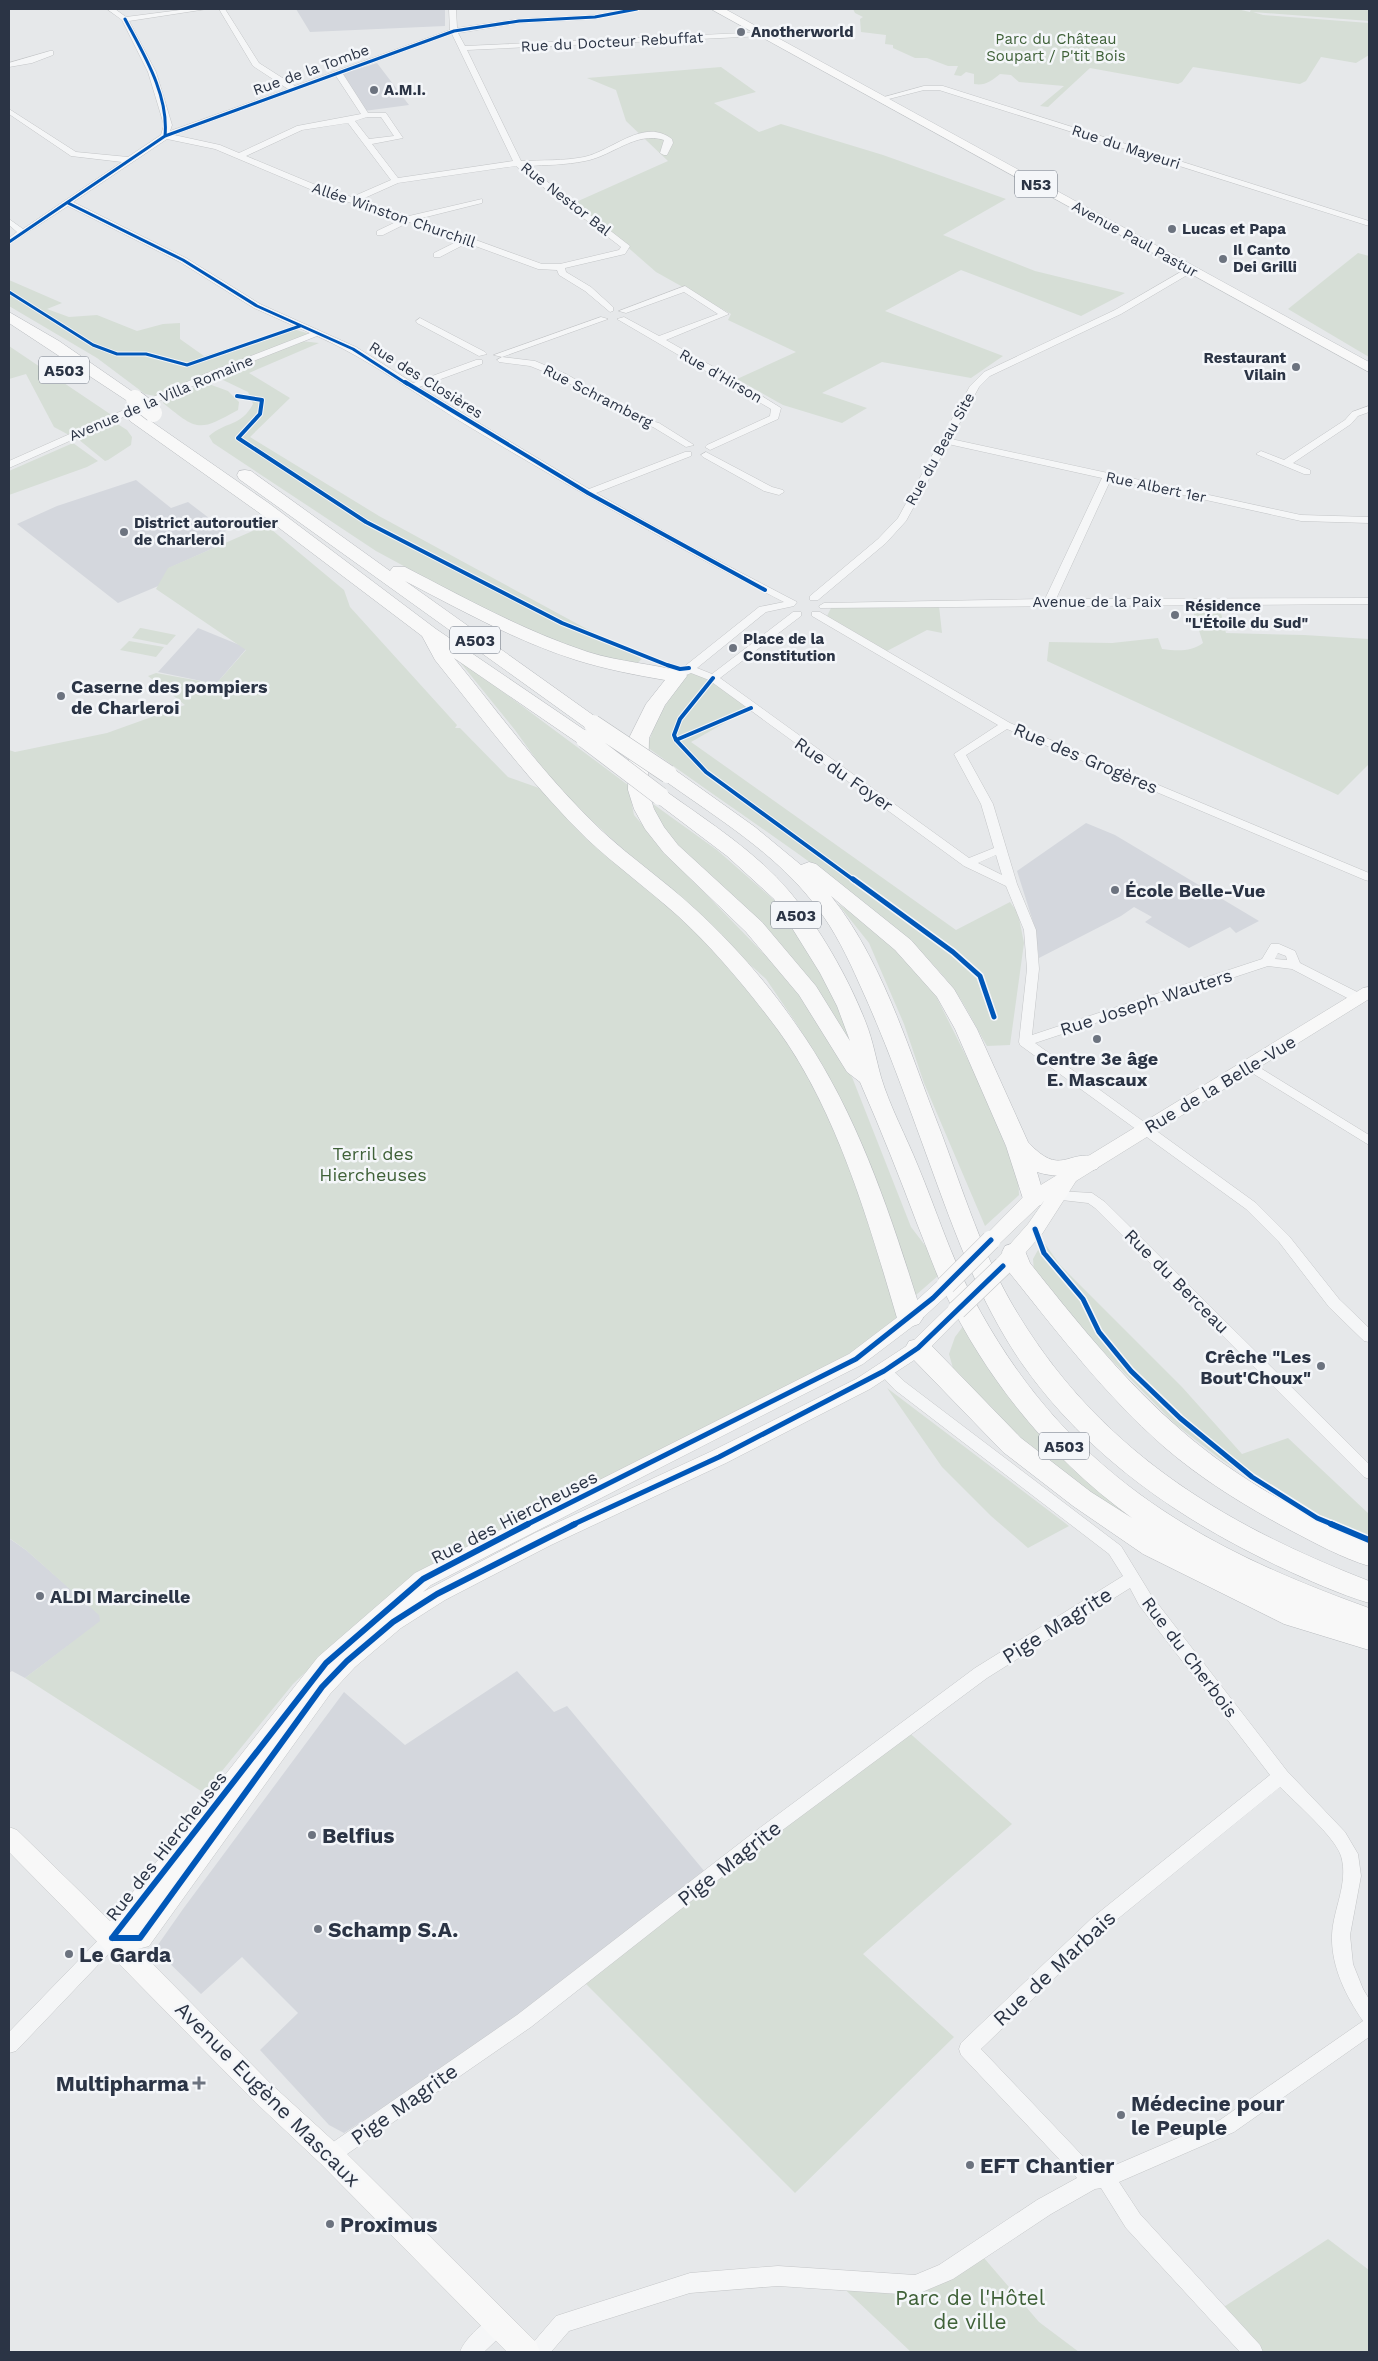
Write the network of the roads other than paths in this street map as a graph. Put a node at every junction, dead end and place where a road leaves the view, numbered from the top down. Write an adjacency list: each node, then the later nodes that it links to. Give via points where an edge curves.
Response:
1 (111, 9): 7 (street)
2 (203, 9): 7 (street)
3 (222, 9): 14 (street, via 256,64)
4 (452, 9): 8 (street)
5 (637, 9): 8 (street, Rue de la Tombe, via 596,17 519,21)
6 (717, 9): 9 (main road, Avenue Paul Pastur / N53)
7 (125, 19): 19 (street, via 152,72 168,125)
8 (454, 31): 10 (street, Rue Nestor Bal); 13 (street, Rue de la Tombe)
9 (763, 34): 10 (street, Rue du Docteur Rebuffat); 15 (main road, Avenue Paul Pastur / N53)
10 (462, 48): 24 (street, Rue Nestor Bal)
11 (50, 53): 12 (street)
12 (9, 65)
13 (338, 73): 14 (street, Rue de la Tombe); 17 (street)
14 (294, 89): 19 (street, Rue de la Tombe)
15 (881, 99): 31 (street, Rue du Mayeuri, via 924,88 940,88); 38 (main road, Avenue Paul Pastur / N53)
16 (9, 111): 23 (street, via 74,154)
17 (366, 115): 18 (street); 20 (street, via 383,115 399,138)
18 (350, 120): 20 (street); 22 (street, via 300,128)
19 (165, 136): 22 (street, Allée Winston Churchill, via 217,147); 23 (street, Rue de la Tombe)
20 (366, 142): 25 (street)
21 (664, 153): 24 (street, via 668,139 650,134 630,138 590,158)
22 (240, 156): 26 (street, Allée Winston Churchill, via 320,190)
23 (129, 160): 28 (street, Rue de la Tombe)
24 (519, 163): 25 (street); 37 (street, Rue Nestor Bal, via 626,246 622,252)
25 (396, 181): 26 (street)
26 (353, 200): 29 (street, Allée Winston Churchill)
27 (479, 201): 29 (street)
28 (68, 204): 32 (street, Rue de la Tombe); 44 (street, Rue des Closières, via 182,260 257,306)
29 (409, 219): 33 (street); 34 (street, Allée Winston Churchill)
30 (9, 220): 32 (street)
31 (1369, 224)
32 (22, 232): 35 (street, Rue de la Tombe)
33 (380, 233)
34 (466, 240): 36 (street); 37 (street, Allée Winston Churchill, via 541,267)
35 (9, 242)
36 (437, 255)
37 (560, 267): 39 (street, via 562,273 588,289)
38 (1191, 270): 49 (main road, Avenue Paul Pastur / N53); 53 (street, Rue du Beau Site, via 1118,312 987,374 975,386)
39 (610, 309): 40 (street); 42 (street, via 601,314)
40 (622, 315): 42 (street); 45 (street, Rue d'Hirson); 45 (street, via 684,289 725,314)
41 (9, 317): 64 (highway, A503, bridge, via 135,399)
42 (604, 319): 48 (street)
43 (420, 321): 48 (street, Rue Schramberg)
44 (315, 334): 51 (street, Rue des Closières, via 353,349); 58 (street, Avenue de la Villa Romaine, via 210,375)
45 (658, 340): 55 (street, Rue d'Hirson, via 776,408 775,417)
46 (24, 344): 47 (highway, A503)
47 (39, 354)
48 (491, 360): 51 (street); 54 (street, Rue Schramberg, via 532,363 563,376 641,421 656,425)
49 (1369, 368)
50 (79, 380): 73 (highway, A503, via 264,508)
51 (412, 387): 62 (street, Rue des Closières)
52 (1369, 409): 57 (street, via 1355,414)
53 (944, 440): 60 (street, Rue Albert 1er); 66 (street, Rue du Beau Site, via 902,519 882,541)
54 (689, 450): 55 (street); 62 (street)
55 (708, 451): 61 (street, via 768,489)
56 (1261, 454): 57 (street)
57 (1286, 463): 59 (street)
58 (9, 465)
59 (1307, 472)
60 (1108, 476): 63 (street, Rue Albert 1er, via 1302,518); 68 (street)
61 (779, 492)
62 (588, 493): 65 (street, Rue des Closières)
63 (1369, 520)
64 (357, 555): 74 (highway, via 376,558 556,647 614,665); 77 (highway, A503)
65 (765, 590): 69 (street, Rue des Closières); 70 (street, via 768,603)
66 (814, 598): 69 (street, via 801,598); 71 (street, Rue des Grogères, via 821,601)
67 (1369, 601): 68 (street, Avenue de la Paix)
68 (1050, 602): 71 (street, Avenue de la Paix)
69 (791, 603): 70 (street); 72 (street, via 791,609)
70 (763, 609): 74 (street)
71 (820, 610): 72 (street, Avenue de la Paix); 76 (street, Rue des Grogères)
72 (797, 614): 75 (street)
73 (429, 633): 77 (highway, A503); 96 (highway, via 442,656 553,793 596,836 728,952 787,1027 818,1076 844,1128 887,1243)
74 (684, 672): 75 (street, Rue du Foyer); 86 (highway, via 656,704 639,738 638,790 644,809 671,849 754,927 802,984 855,1068)
75 (713, 678): 80 (street, Rue du Foyer)
76 (1006, 725): 79 (street, via 960,754 987,804); 81 (street, Rue des Grogères)
77 (589, 732): 78 (highway, A503, bridge, via 668,774); 86 (highway, A503, bridge, via 660,796 728,847 777,890 841,986 865,1046)
78 (760, 840): 89 (highway, via 793,856 903,945 946,994 966,1029); 106 (highway, A503, via 822,899 877,994 999,1304 1048,1381 1121,1456 1184,1504 1281,1557)
79 (1001, 849): 80 (street); 82 (street)
80 (968, 862): 82 (street, Rue du Foyer)
81 (1369, 877)
82 (1011, 884): 84 (street, via 1030,930 1033,969)
83 (1365, 995): 84 (street, Rue Joseph Wauters, via 1295,965 1267,962); 85 (main road, Rue de la Belle-Vue)
84 (1025, 1042): 87 (street)
85 (1250, 1065): 87 (main road, Rue de la Belle-Vue); 88 (street)
86 (870, 1078): 107 (highway, A503, via 958,1293 1005,1374 1066,1448 1113,1490 1190,1543 1312,1599)
87 (1147, 1129): 90 (main road, Rue de la Belle-Vue); 97 (street, via 1251,1206 1284,1239 1334,1303)
88 (1369, 1141)
89 (1018, 1146): 90 (highway, via 1041,1166 1072,1168); 93 (highway)
90 (1089, 1163): 91 (main road, Rue de la Belle-Vue)
91 (1070, 1176): 92 (main road, Rue de la Belle-Vue); 93 (main road, Rue de la Belle-Vue)
92 (1058, 1196): 94 (main road, Rue de la Belle-Vue); 102 (street, Rue du Berceau, via 1092,1198 1100,1205)
93 (1033, 1199): 94 (main road); 95 (main road, Rue de la Belle-Vue)
94 (1039, 1222): 95 (main road, Rue de la Belle-Vue)
95 (1001, 1249): 96 (main road, Rue de la Belle-Vue, bridge, via 946,1286); 99 (main road, Rue de la Belle-Vue, bridge, via 957,1310); 104 (highway, via 1150,1418 1190,1453 1286,1516)
96 (910, 1318): 99 (main road); 100 (main road, Rue des Hiercheuses)
97 (1363, 1323): 98 (street)
98 (1369, 1338)
99 (918, 1348): 101 (main road, Rue des Hiercheuses); 108 (highway, via 1012,1445 1082,1499 1153,1546 1294,1616)
100 (868, 1351): 101 (main road); 103 (main road, Rue des Hiercheuses)
101 (884, 1371): 103 (main road, Rue des Hiercheuses, via 719,1457); 105 (street, Rue du Cherbois, via 1114,1550)
102 (1369, 1473)
103 (510, 1545): 111 (main road, Rue des Hiercheuses, via 401,1617 347,1661 322,1687 140,1938)
104 (1369, 1555)
105 (1133, 1578): 109 (street, Rue du Cherbois, via 1158,1617); 115 (street, Pige Magrite, via 980,1673 759,1838 531,2015)
106 (1369, 1592)
107 (1369, 1619)
108 (1369, 1639)
109 (1281, 1776): 112 (street, Rue du Cherbois, via 1339,1837 1349,1854 1352,1876 1341,1935 1343,1954 1355,1993); 116 (street, Rue de Marbais, via 1098,1924 968,2049)
110 (9, 1837): 111 (main road, Avenue Eugène Mascaux)
111 (112, 1938): 114 (street); 115 (main road, Avenue Eugène Mascaux, via 261,2090)
112 (1369, 2016)
113 (1369, 2027): 116 (street, via 1227,2126)
114 (9, 2045)
115 (330, 2155): 117 (main road, Avenue Eugène Mascaux)
116 (1099, 2179): 120 (street, via 1044,2207 946,2272 915,2286 778,2276 690,2283 563,2323); 121 (street, Rue de Marbais)
117 (499, 2324): 118 (street); 119 (main road, Avenue Eugène Mascaux)
118 (470, 2352)
119 (526, 2352)
120 (538, 2352)
121 (1253, 2352)

